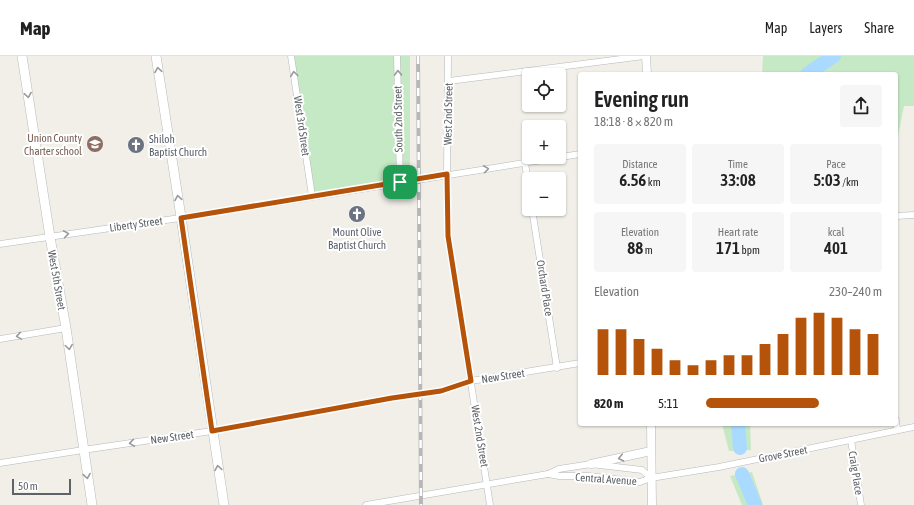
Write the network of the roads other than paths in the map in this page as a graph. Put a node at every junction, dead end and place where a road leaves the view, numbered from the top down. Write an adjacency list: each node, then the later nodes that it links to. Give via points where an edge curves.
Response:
1 (22, 56): 19 (main road, West 5th Street, one-way to 19)
2 (156, 56): 18 (main road, one-way to 2)
3 (291, 56): 14 (street, West 3rd Street, one-way to 3)
4 (397, 56): 13 (street, South 2nd Street, one-way to 4)
5 (448, 56): 8 (street, West 2nd Street)
6 (645, 56): 7 (street); 8 (street)
7 (647, 72)
8 (448, 80): 12 (street, West 2nd Street)
9 (578, 154): 10 (street, Liberty Street)
10 (566, 156)
11 (522, 163): 12 (street, Liberty Street, one-way to 11)
12 (447, 174): 13 (street, Liberty Street); 25 (street, West 2nd Street, via 448,236)
13 (400, 182): 14 (street, Liberty Street)
14 (312, 196): 18 (street, Liberty Street)
15 (914, 215): 17 (street)
16 (533, 216): 24 (street, Orchard Place)
17 (898, 216)
18 (181, 218): 19 (street, Liberty Street, one-way to 18); 30 (main road)
19 (50, 237): 20 (street, Liberty Street); 21 (main road, West 5th Street)
20 (0, 244)
21 (66, 328): 22 (street, one-way to 22); 32 (main road, West 5th Street, one-way to 32)
22 (0, 340)
23 (578, 363): 24 (street, New Street)
24 (557, 368): 25 (street, New Street)
25 (471, 381): 30 (street, New Street, via 441,391); 38 (street, West 2nd Street)
26 (651, 426): 33 (street)
27 (897, 426): 29 (street)
28 (914, 427): 29 (street, Grove Street)
29 (897, 430): 31 (street, Grove Street)
30 (212, 431): 32 (street, New Street, one-way to 32); 40 (main road, one-way to 30)
31 (851, 440): 37 (street, Grove Street); 44 (street, Craig Place)
32 (83, 450): 34 (street, New Street); 39 (main road, West 5th Street, one-way to 39)
33 (651, 451): 35 (street, one-way to 35); 37 (street)
34 (0, 464)
35 (591, 464): 36 (street, Central Avenue, via 559,469); 37 (street, Central Avenue, via 642,470)
36 (548, 474): 37 (street, Central Avenue, via 640,482); 38 (street, Central Avenue)
37 (651, 478): 43 (street)
38 (488, 484): 41 (street, Central Avenue); 42 (street, West 2nd Street)
39 (92, 505)
40 (224, 505)
41 (366, 505)
42 (490, 505)
43 (652, 505)
44 (861, 505)

